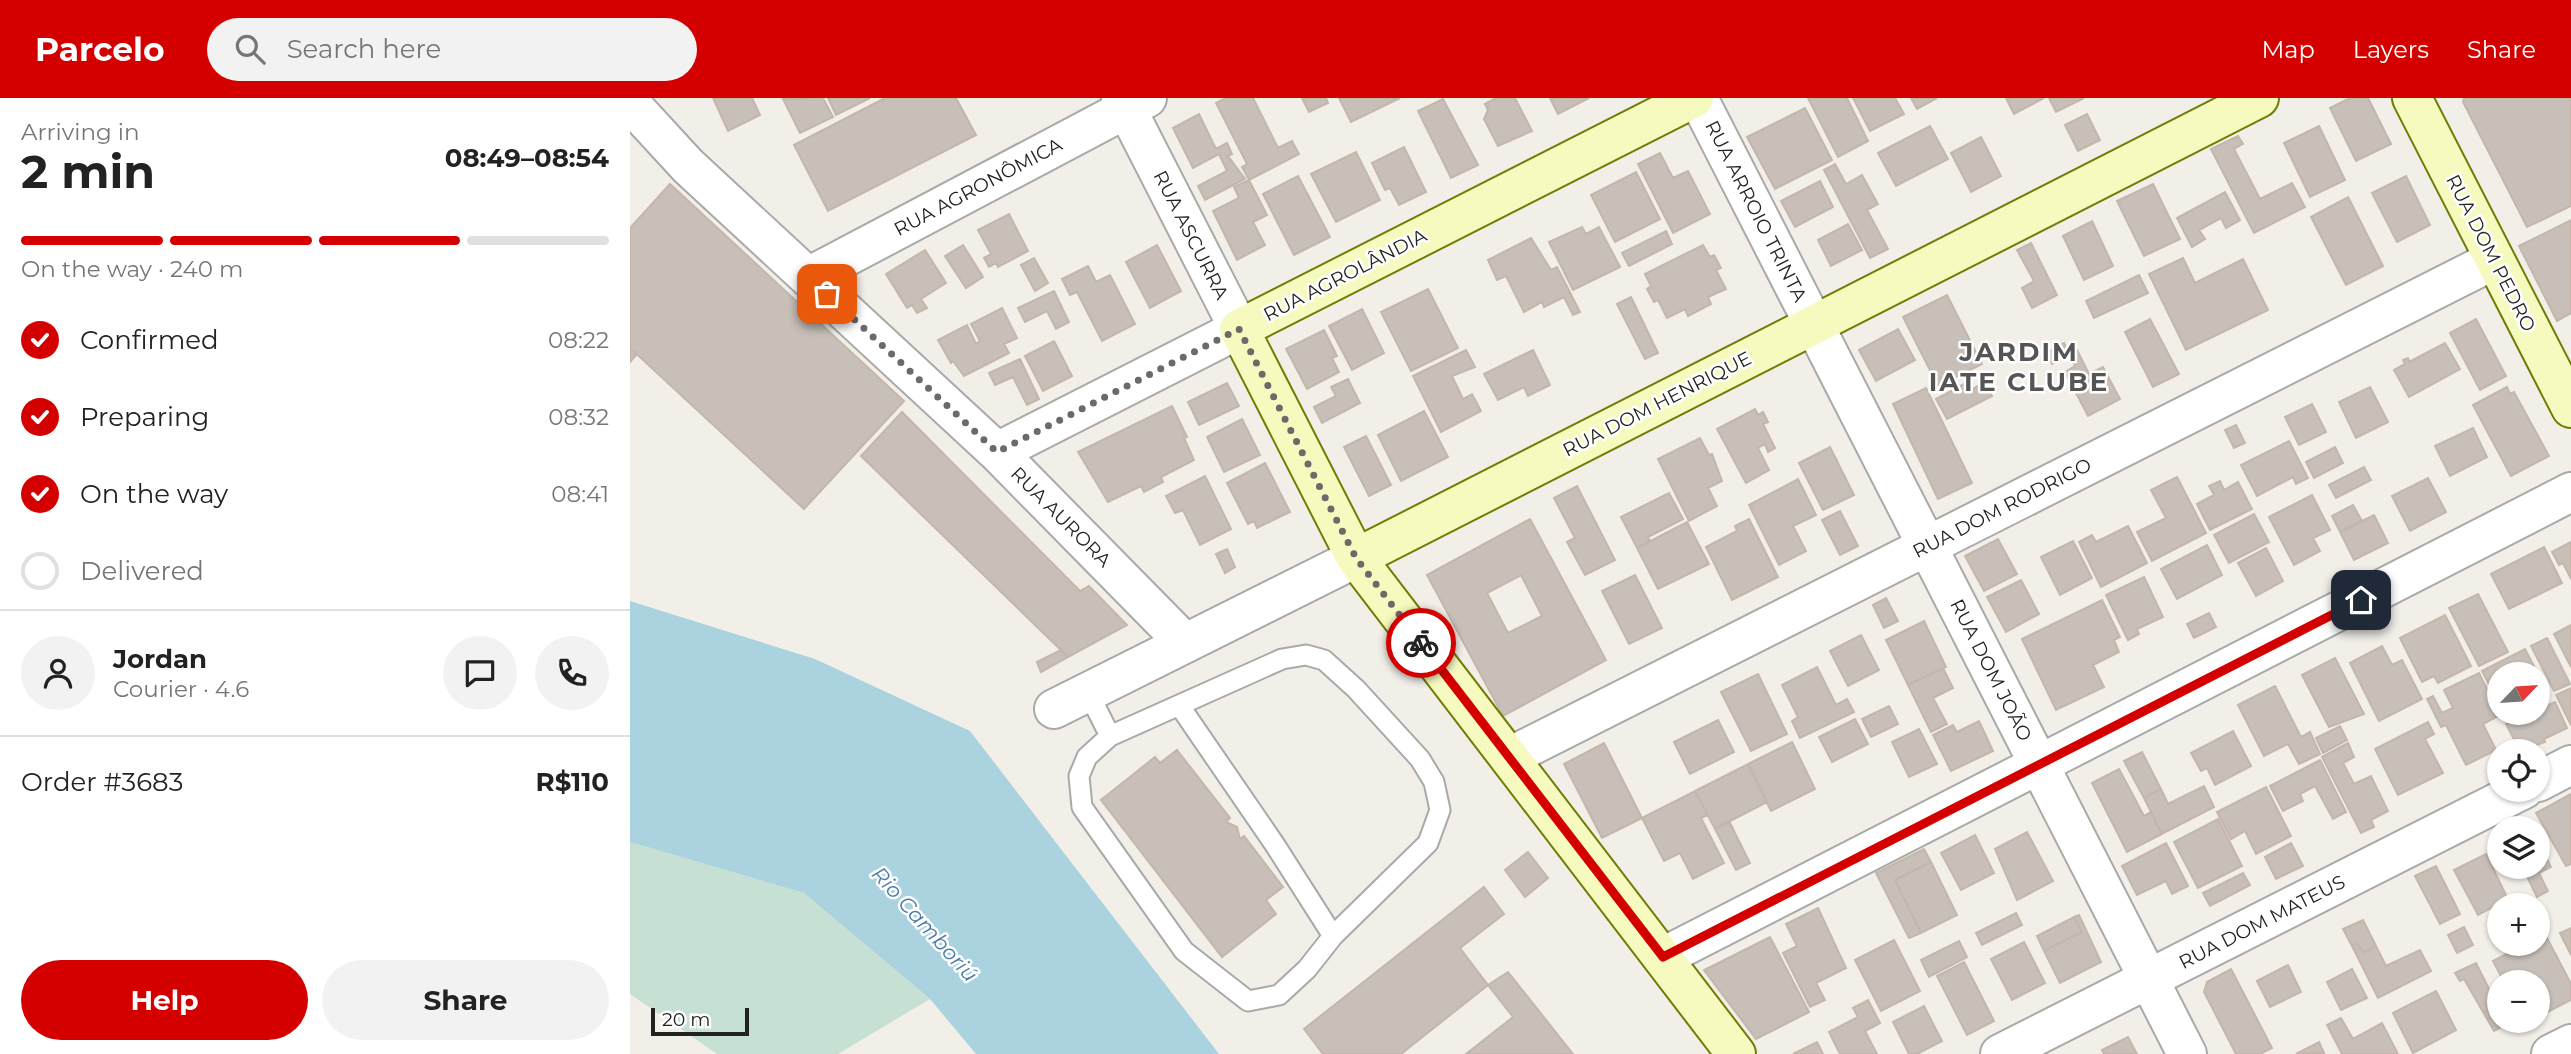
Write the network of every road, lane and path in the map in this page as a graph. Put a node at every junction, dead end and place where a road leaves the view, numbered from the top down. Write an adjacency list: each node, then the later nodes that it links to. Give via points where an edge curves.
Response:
1 (1696, 98): 8 (street, RUA ARROIO TRINTA); 9 (street, RUA AGROLÂNDIA)
2 (2259, 98): 8 (street, RUA DOM HENRIQUE)
3 (2412, 98): 6 (street, RUA DOM PEDRO)
4 (1131, 102): 7 (street, RUA AGRONÔMICA); 9 (street, RUA ASCURRA)
5 (630, 103): 7 (street, RUA AURORA, via 688,166)
6 (2494, 260): 10 (street, RUA DOM PEDRO); 13 (street, RUA DOM RODRIGO)
7 (808, 277): 11 (street, RUA AURORA)
8 (1815, 324): 13 (street, RUA DOM JOÃO); 14 (street, RUA DOM HENRIQUE)
9 (1239, 329): 11 (street, RUA AGROLÂNDIA); 14 (street, RUA ASCURRA)
10 (2571, 408)
11 (997, 452): 15 (street, RUA AURORA)
12 (2571, 492): 21 (street)
13 (1928, 545): 20 (street, RUA DOM RODRIGO); 21 (street, RUA DOM JOÃO)
14 (1356, 558): 15 (street, RUA DOM HENRIQUE); 20 (street)
15 (1185, 643): 16 (street, RUA DOM HENRIQUE)
16 (1088, 692): 18 (street, RUA DOM HENRIQUE); 19 (lane)
17 (1179, 705): 19 (lane); 25 (lane); 25 (lane, via 1282,659 1306,656 1324,660 1420,759 1434,782 1440,810 1428,843)
18 (1054, 709)
19 (1110, 736): 25 (lane, via 1087,757 1079,776 1082,807 1184,951 1248,1001 1279,995)
20 (1509, 757): 26 (street)
21 (2039, 765): 26 (street); 27 (street, RUA DOM JOÃO)
22 (2571, 765): 23 (street)
23 (2550, 776)
24 (2498, 802): 27 (street, RUA DOM MATEUS)
25 (1332, 936)
26 (1663, 957): 29 (street)
27 (2148, 979): 30 (street, RUA DOM MATEUS); 31 (street, RUA DOM JOÃO)
28 (2571, 1044): 32 (street)
29 (1736, 1054)
30 (2000, 1054)
31 (2187, 1054)
32 (2551, 1054)

